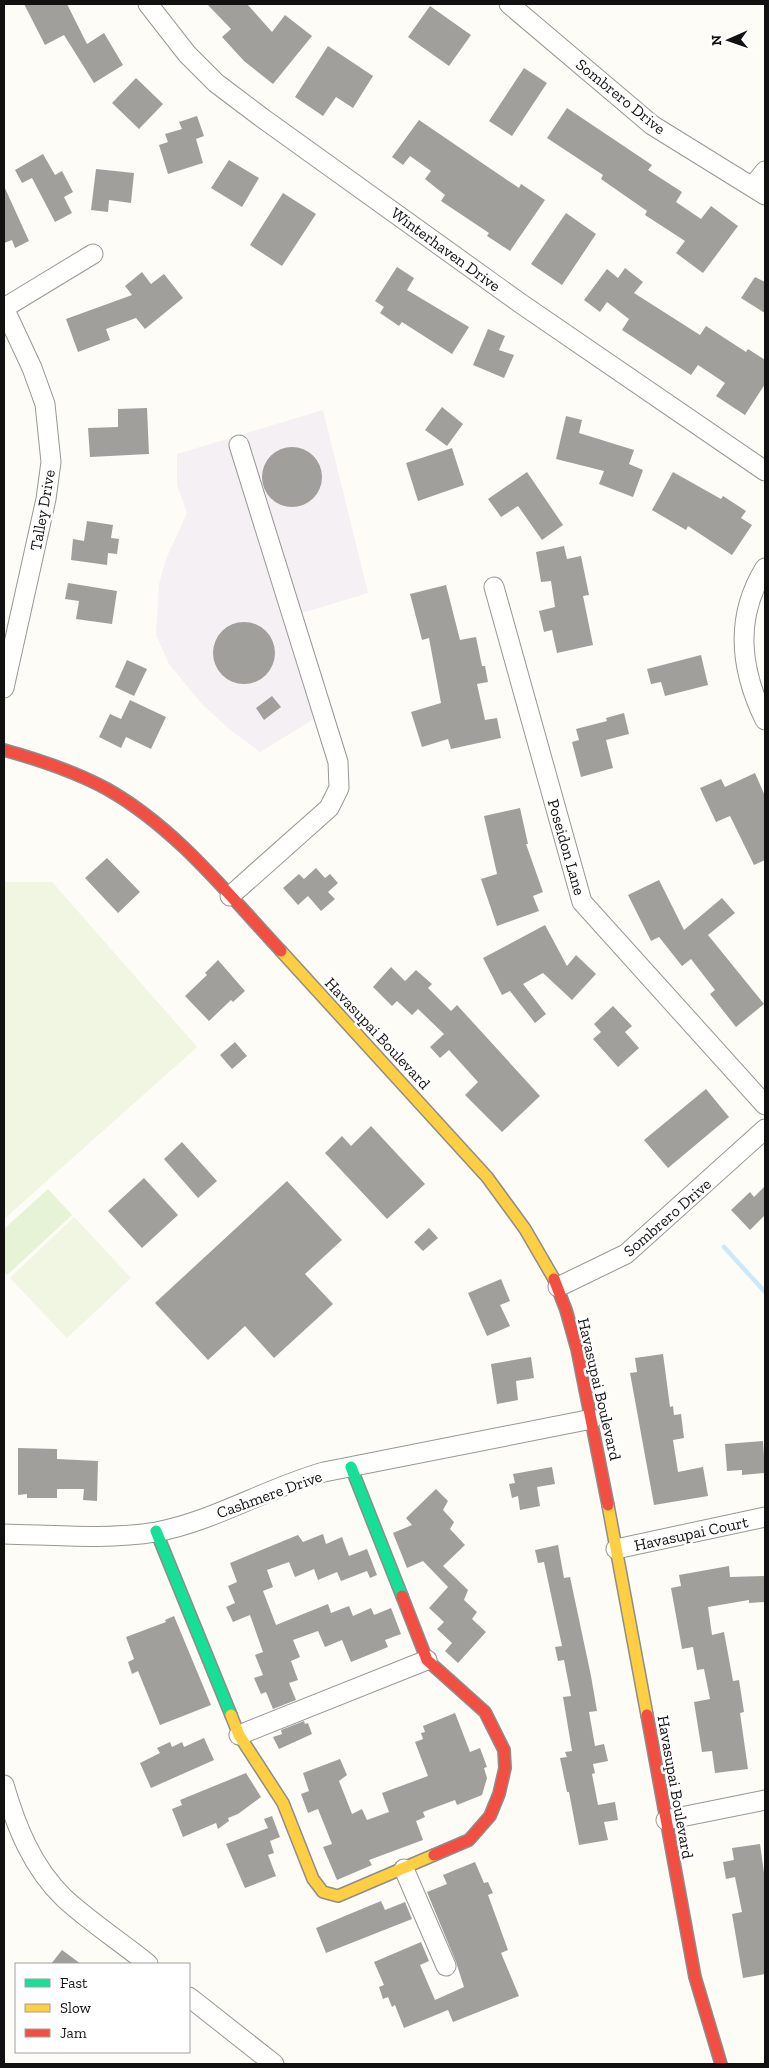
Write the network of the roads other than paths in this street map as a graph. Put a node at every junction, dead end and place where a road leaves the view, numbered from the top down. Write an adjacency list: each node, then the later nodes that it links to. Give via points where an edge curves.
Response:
1 (148, 4): 8 (street, Winterhaven Drive, via 187,54 216,83 520,303)
2 (508, 4): 4 (street, Sombrero Drive, via 652,125)
3 (765, 171): 4 (street)
4 (759, 191)
5 (93, 254): 6 (street)
6 (4, 308): 11 (street, Talley Drive, via 45,404 51,462 46,499)
7 (239, 445): 14 (street, via 338,762 339,788 329,808)
8 (765, 471)
9 (765, 568): 12 (street, via 750,600 744,643 745,671)
10 (494, 587): 15 (street, Poseidon Lane, via 582,902)
11 (4, 688)
12 (765, 720)
13 (4, 750): 14 (street, Havasupai Boulevard, via 53,763 114,792 157,822)
14 (230, 896): 17 (street, Havasupai Boulevard, via 487,1177 513,1210)
15 (765, 1105)
16 (765, 1129): 17 (street, Sombrero Drive, via 626,1254)
17 (558, 1287): 18 (street, Havasupai Boulevard, via 576,1344)
18 (592, 1419): 19 (street, Cashmere Drive); 23 (street, Havasupai Boulevard)
19 (351, 1467): 21 (street, Cashmere Drive, via 296,1480 204,1518); 24 (street)
20 (765, 1517): 23 (street, Havasupai Court)
21 (156, 1532): 22 (street, Cashmere Drive, via 126,1535); 25 (street)
22 (4, 1534)
23 (616, 1549): 28 (street, Havasupai Boulevard)
24 (427, 1660): 25 (street); 29 (street, via 485,1712 504,1750 505,1768 490,1816 475,1835 459,1846)
25 (239, 1735): 29 (street, via 276,1790 313,1879 325,1895 338,1896)
26 (4, 1785): 30 (street, via 14,1821 35,1861 64,1897)
27 (765, 1800): 28 (street)
28 (666, 1820): 34 (street, Havasupai Boulevard, via 695,1977)
29 (404, 1869): 31 (street)
30 (147, 1963)
31 (446, 1966)
32 (190, 1998): 33 (street)
33 (274, 2064)
34 (721, 2064)

